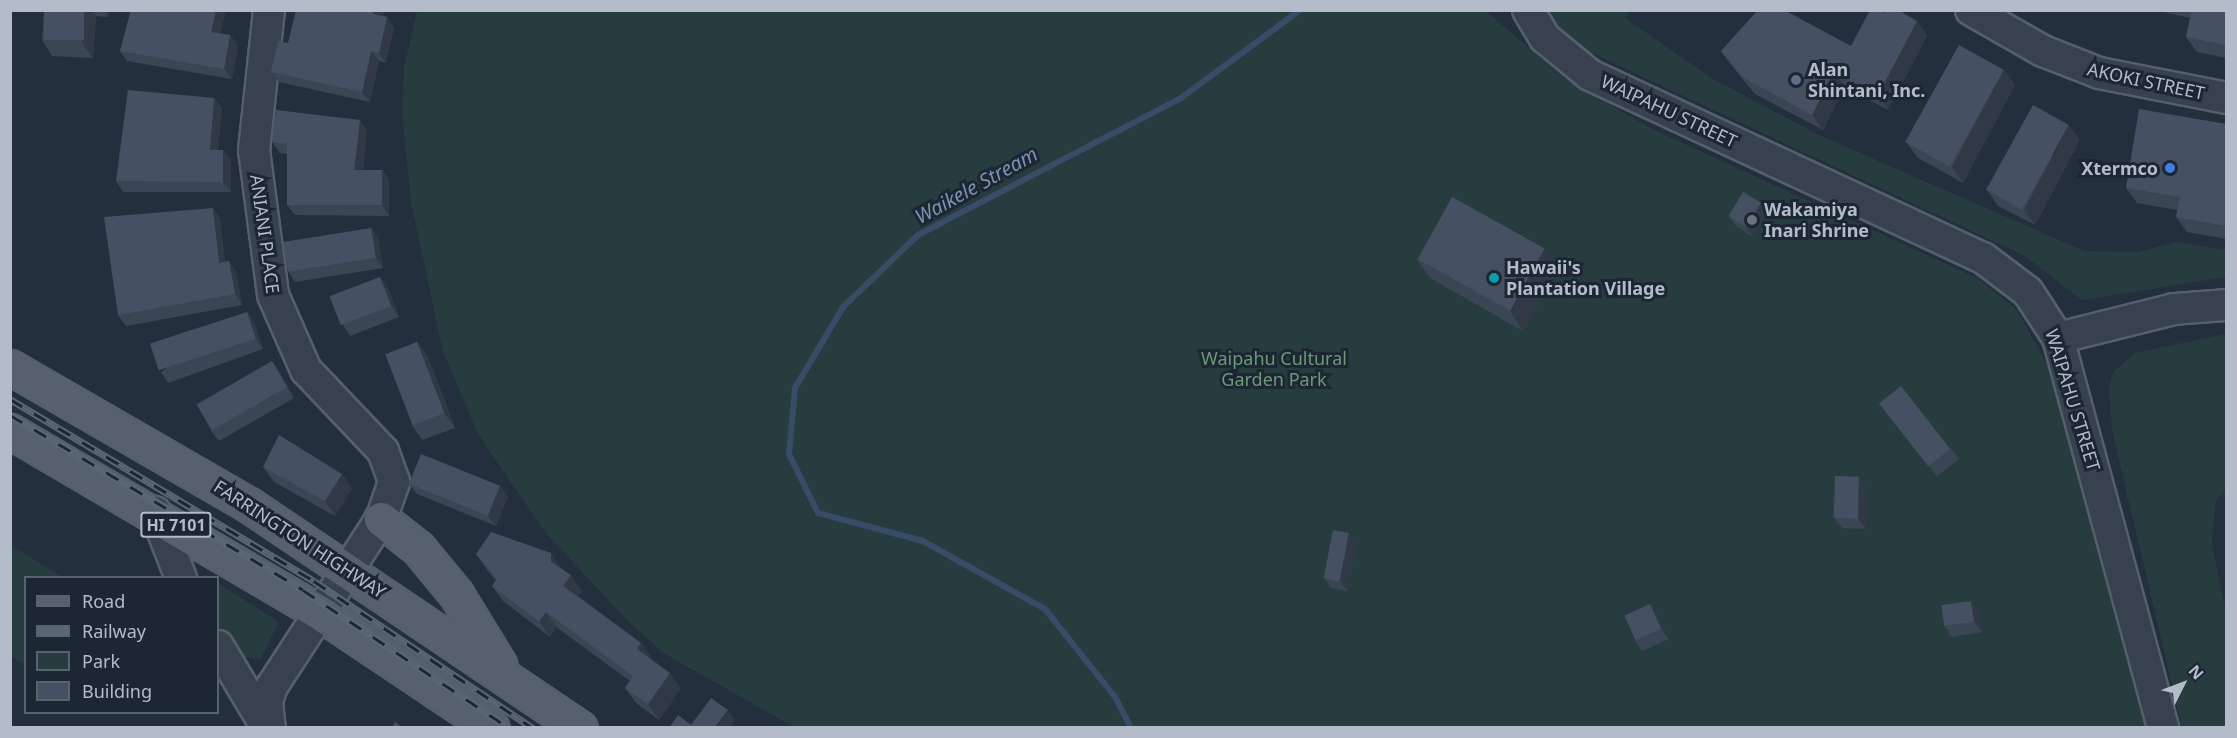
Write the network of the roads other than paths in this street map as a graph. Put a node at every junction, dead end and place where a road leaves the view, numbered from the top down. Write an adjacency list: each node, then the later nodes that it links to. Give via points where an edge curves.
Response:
1 (269, 10): 10 (street, ANIANI PLACE, via 254,150 267,272 293,349 306,370 383,451 392,468 394,482)
2 (1528, 10): 6 (street, WAIPAHU STREET, via 1545,38 1590,75 1983,258 2028,292)
3 (1971, 10): 4 (street, AKOKI STREET, via 2043,51 2099,73)
4 (2226, 98)
5 (2226, 305): 6 (street, via 2174,309)
6 (2058, 338): 19 (street, WAIPAHU STREET)
7 (10, 367): 11 (main road, FARRINGTON HIGHWAY / HI 7101, via 136,436)
8 (10, 431): 9 (main road, HI 7101)
9 (155, 512): 12 (street); 13 (main road, HI 7101)
10 (381, 519): 11 (street, ANIANI PLACE); 15 (main road, via 418,548 456,594)
11 (350, 570): 13 (street, ANIANI PLACE); 15 (main road, FARRINGTON HIGHWAY / HI 7101)
12 (180, 576)
13 (323, 615): 16 (street, ANIANI PLACE, via 272,686 267,701); 17 (main road, HI 7101)
14 (219, 648): 16 (street)
15 (506, 675): 18 (main road, FARRINGTON HIGHWAY / HI 7101)
16 (268, 728)
17 (492, 728)
18 (580, 728)
19 (2163, 728)

